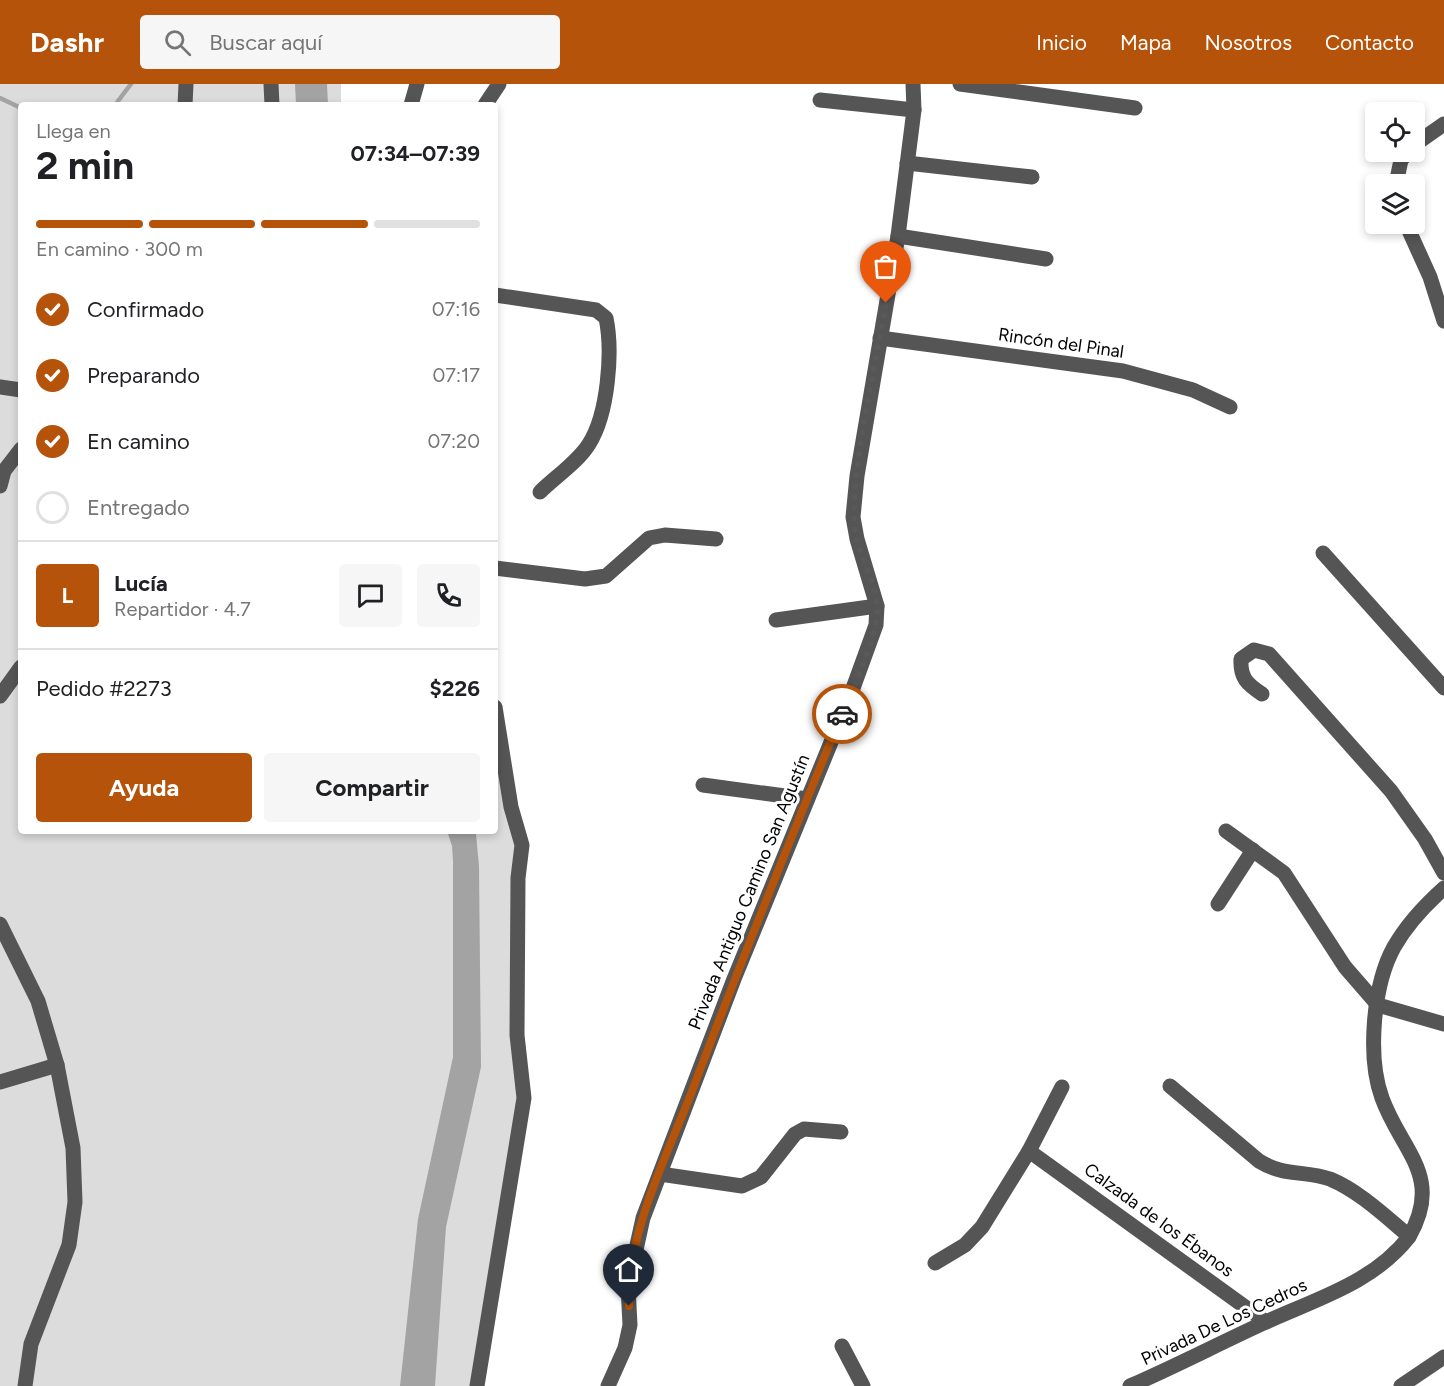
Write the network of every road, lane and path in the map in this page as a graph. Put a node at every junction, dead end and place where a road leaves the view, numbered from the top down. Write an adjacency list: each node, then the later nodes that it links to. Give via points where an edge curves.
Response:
1 (186, 84): 8 (street)
2 (271, 84): 9 (street)
3 (417, 84): 10 (street)
4 (500, 84): 11 (street)
5 (913, 84): 13 (street, Privada Antiguo Camino San Agustín)
6 (960, 84): 12 (street)
7 (820, 100): 13 (street)
8 (185, 102)
9 (272, 102)
10 (412, 102)
11 (487, 102)
12 (1135, 108)
13 (914, 110): 16 (street, Privada Antiguo Camino San Agustín)
14 (1444, 124): 15 (street)
15 (1425, 137)
16 (907, 164): 17 (street); 19 (street, Privada Antiguo Camino San Agustín)
17 (1032, 177)
18 (1411, 234): 22 (street)
19 (898, 236): 20 (street); 23 (street, Privada Antiguo Camino San Agustín)
20 (1046, 259)
21 (498, 295): 29 (street, via 596,310 606,318 607,386 601,417 589,445)
22 (1444, 321)
23 (880, 338): 26 (street, Rincón del Pinal, via 1123,371 1194,390); 33 (street, Privada Antiguo Camino San Agustín, via 854,517)
24 (0, 387): 25 (street)
25 (18, 390)
26 (1230, 407)
27 (18, 453): 28 (street, via 4,471)
28 (0, 486)
29 (540, 492)
30 (716, 539): 32 (street, via 665,535 649,538 606,576 585,579)
31 (1323, 554): 36 (street)
32 (498, 568)
33 (877, 606): 34 (street); 41 (street, Privada Antiguo Camino San Agustín, via 876,625 852,692)
34 (776, 620)
35 (18, 671): 38 (street)
36 (1444, 688)
37 (1262, 694): 44 (street, via 1248,685 1240,673 1241,659 1254,651 1269,654 1391,791)
38 (0, 696)
39 (498, 726): 63 (street, via 511,807 522,845 518,878 517,1035 524,1098)
40 (703, 784): 41 (street)
41 (807, 799): 56 (street, Privada Antiguo Camino San Agustín)
42 (1226, 831): 43 (street)
43 (1252, 850): 46 (street); 48 (street, via 1284,873 1345,967)
44 (1444, 873)
45 (1444, 888): 48 (street, Privada De Los Cedros, via 1408,926 1394,948)
46 (1218, 904)
47 (0, 924): 50 (street, via 38,1001)
48 (1378, 1005): 49 (street); 57 (street, Privada De Los Cedros, via 1374,1053 1382,1099 1426,1176 1424,1206)
49 (1444, 1024)
50 (57, 1065): 51 (street); 62 (street, via 73,1148 75,1202 69,1245 31,1344)
51 (0, 1082)
52 (1170, 1086): 57 (street, via 1270,1168 1318,1176 1339,1184)
53 (1062, 1088): 55 (street)
54 (841, 1132): 56 (street, via 804,1129 795,1134 761,1177 742,1186)
55 (1029, 1151): 58 (street, via 982,1227 965,1245); 59 (street, Calzada de los Ébanos)
56 (660, 1174): 64 (street, Privada Antiguo Camino San Agustín, via 632,1260 628,1286 630,1325 625,1348)
57 (1409, 1236): 59 (street, Privada De Los Cedros, via 1373,1271 1334,1293)
58 (935, 1263)
59 (1266, 1322): 66 (street, Privada De Los Cedros)
60 (842, 1346): 65 (street)
61 (1444, 1357): 67 (street)
62 (25, 1386)
63 (477, 1386)
64 (608, 1386)
65 (863, 1386)
66 (1130, 1386)
67 (1401, 1386)

